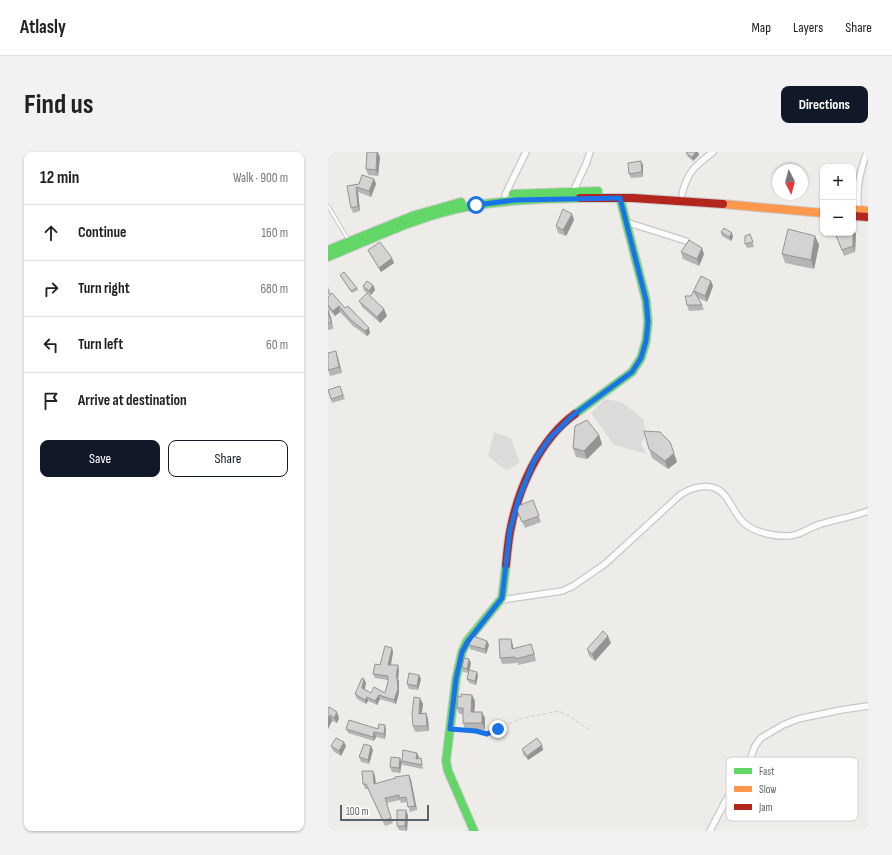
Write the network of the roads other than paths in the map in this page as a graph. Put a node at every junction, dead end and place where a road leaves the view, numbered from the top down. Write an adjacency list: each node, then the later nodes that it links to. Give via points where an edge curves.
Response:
1 (526, 152): 6 (street)
2 (590, 152): 7 (street)
3 (713, 152): 5 (street, via 690,172)
4 (867, 152): 9 (street, via 859,176)
5 (682, 194): 7 (main road, via 632,192); 11 (main road)
6 (505, 195): 7 (main road); 18 (main road, via 436,208)
7 (572, 195): 8 (main road); 21 (main road, via 495,202 455,210 398,228)
8 (620, 198): 15 (main road, via 685,200); 17 (main road)
9 (856, 201)
10 (328, 206): 18 (lane)
11 (820, 207)
12 (868, 211): 13 (main road)
13 (856, 212)
14 (856, 212): 16 (main road)
15 (820, 213)
16 (868, 217)
17 (626, 222): 19 (street); 23 (main road, via 646,300 648,322 641,358 632,372 572,416 550,438 534,461 519,498 510,530)
18 (350, 241): 20 (main road)
19 (686, 241)
20 (328, 250)
21 (328, 257)
22 (868, 510): 23 (street, via 820,524 797,534 768,534 752,529 743,522 721,491 696,487 680,495 605,564 573,586 562,591)
23 (500, 600): 27 (main road, via 462,652 456,679 446,761)
24 (868, 706): 25 (street, via 798,719 783,725 761,738)
25 (751, 757)
26 (726, 800): 28 (street)
27 (474, 831)
28 (710, 831)

